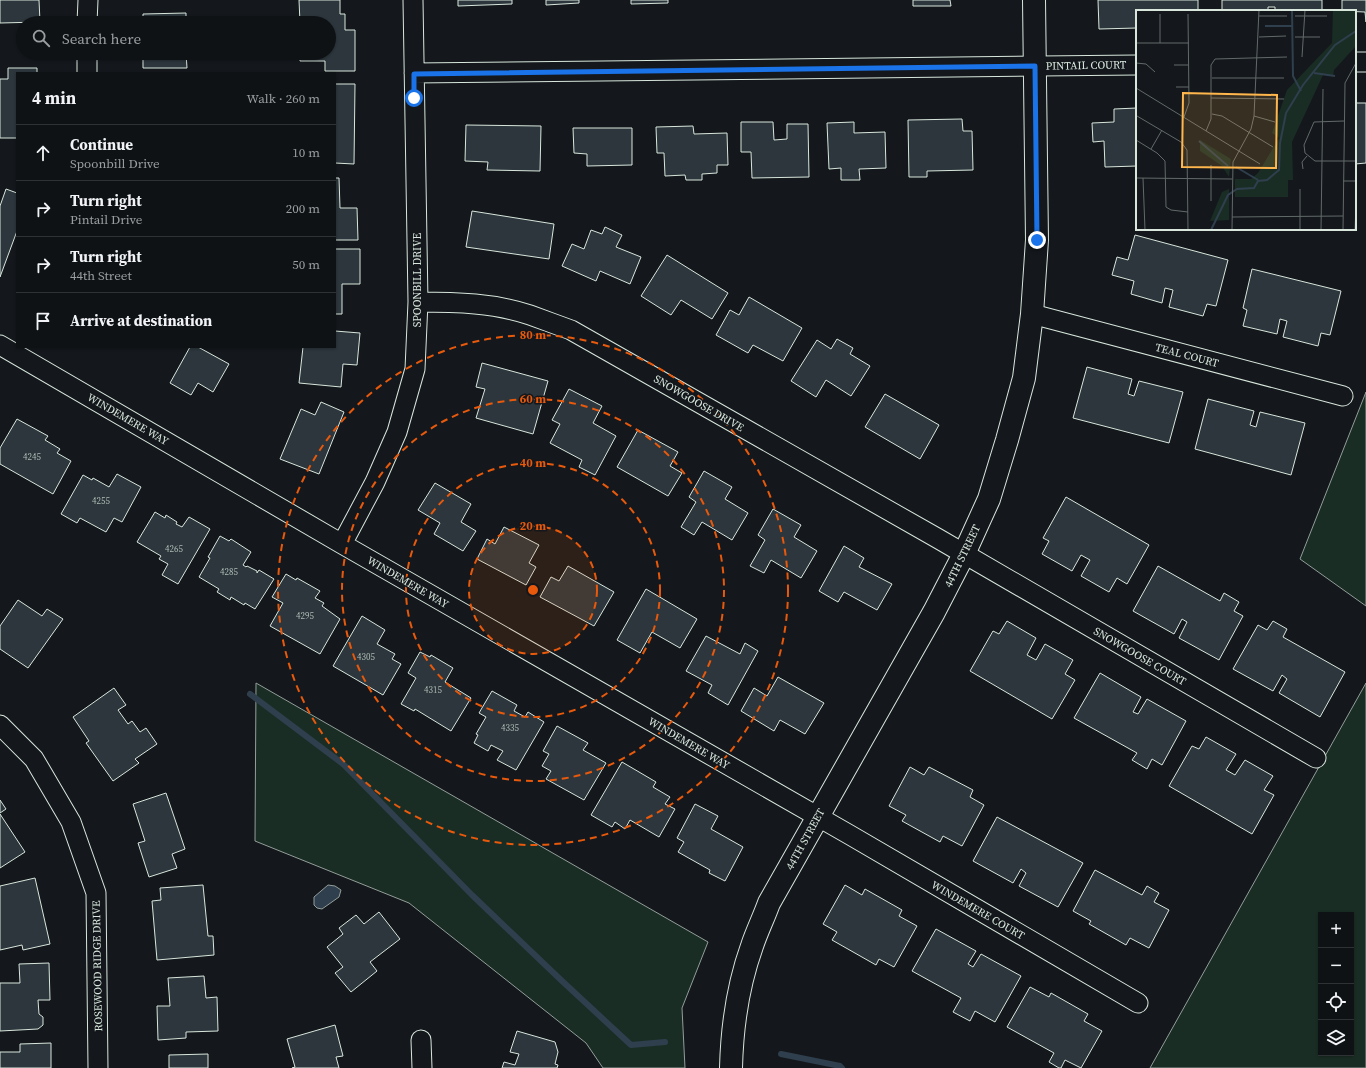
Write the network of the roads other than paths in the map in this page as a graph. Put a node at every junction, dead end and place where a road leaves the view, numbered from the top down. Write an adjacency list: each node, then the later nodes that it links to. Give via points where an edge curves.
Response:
1 (88, 0): 4 (street)
2 (413, 0): 9 (street, SPOONBILL DRIVE)
3 (1034, 0): 7 (street, 44TH STREET)
4 (88, 16)
5 (87, 60): 8 (street)
6 (1136, 65): 7 (street, PINTAIL COURT)
7 (1035, 66): 9 (street, PINTAIL COURT); 11 (street, 44TH STREET, via 1037,240)
8 (87, 72)
9 (414, 74): 10 (street, SPOONBILL DRIVE)
10 (418, 302): 14 (street, SPOONBILL DRIVE, via 415,369 397,432 375,482); 15 (street, SNOWGOOSE DRIVE, via 454,302 494,307 529,315 570,330)
11 (1032, 314): 13 (street, TEAL COURT); 15 (street, 44TH STREET, via 1024,378 1007,440 989,499)
12 (11, 348): 14 (street, WINDEMERE WAY)
13 (1343, 396)
14 (342, 544): 18 (street, WINDEMERE WAY)
15 (964, 554): 17 (street, SNOWGOOSE COURT); 18 (street, 44TH STREET, via 934,612)
16 (0, 725): 21 (street, ROSEWOOD RIDGE DRIVE, via 34,759 71,822 96,893)
17 (1316, 758)
18 (818, 816): 19 (street, WINDEMERE COURT); 23 (street, 44TH STREET, via 769,903 752,946 739,993)
19 (1138, 1003)
20 (421, 1040): 22 (street)
21 (98, 1068)
22 (422, 1068)
23 (731, 1068)

